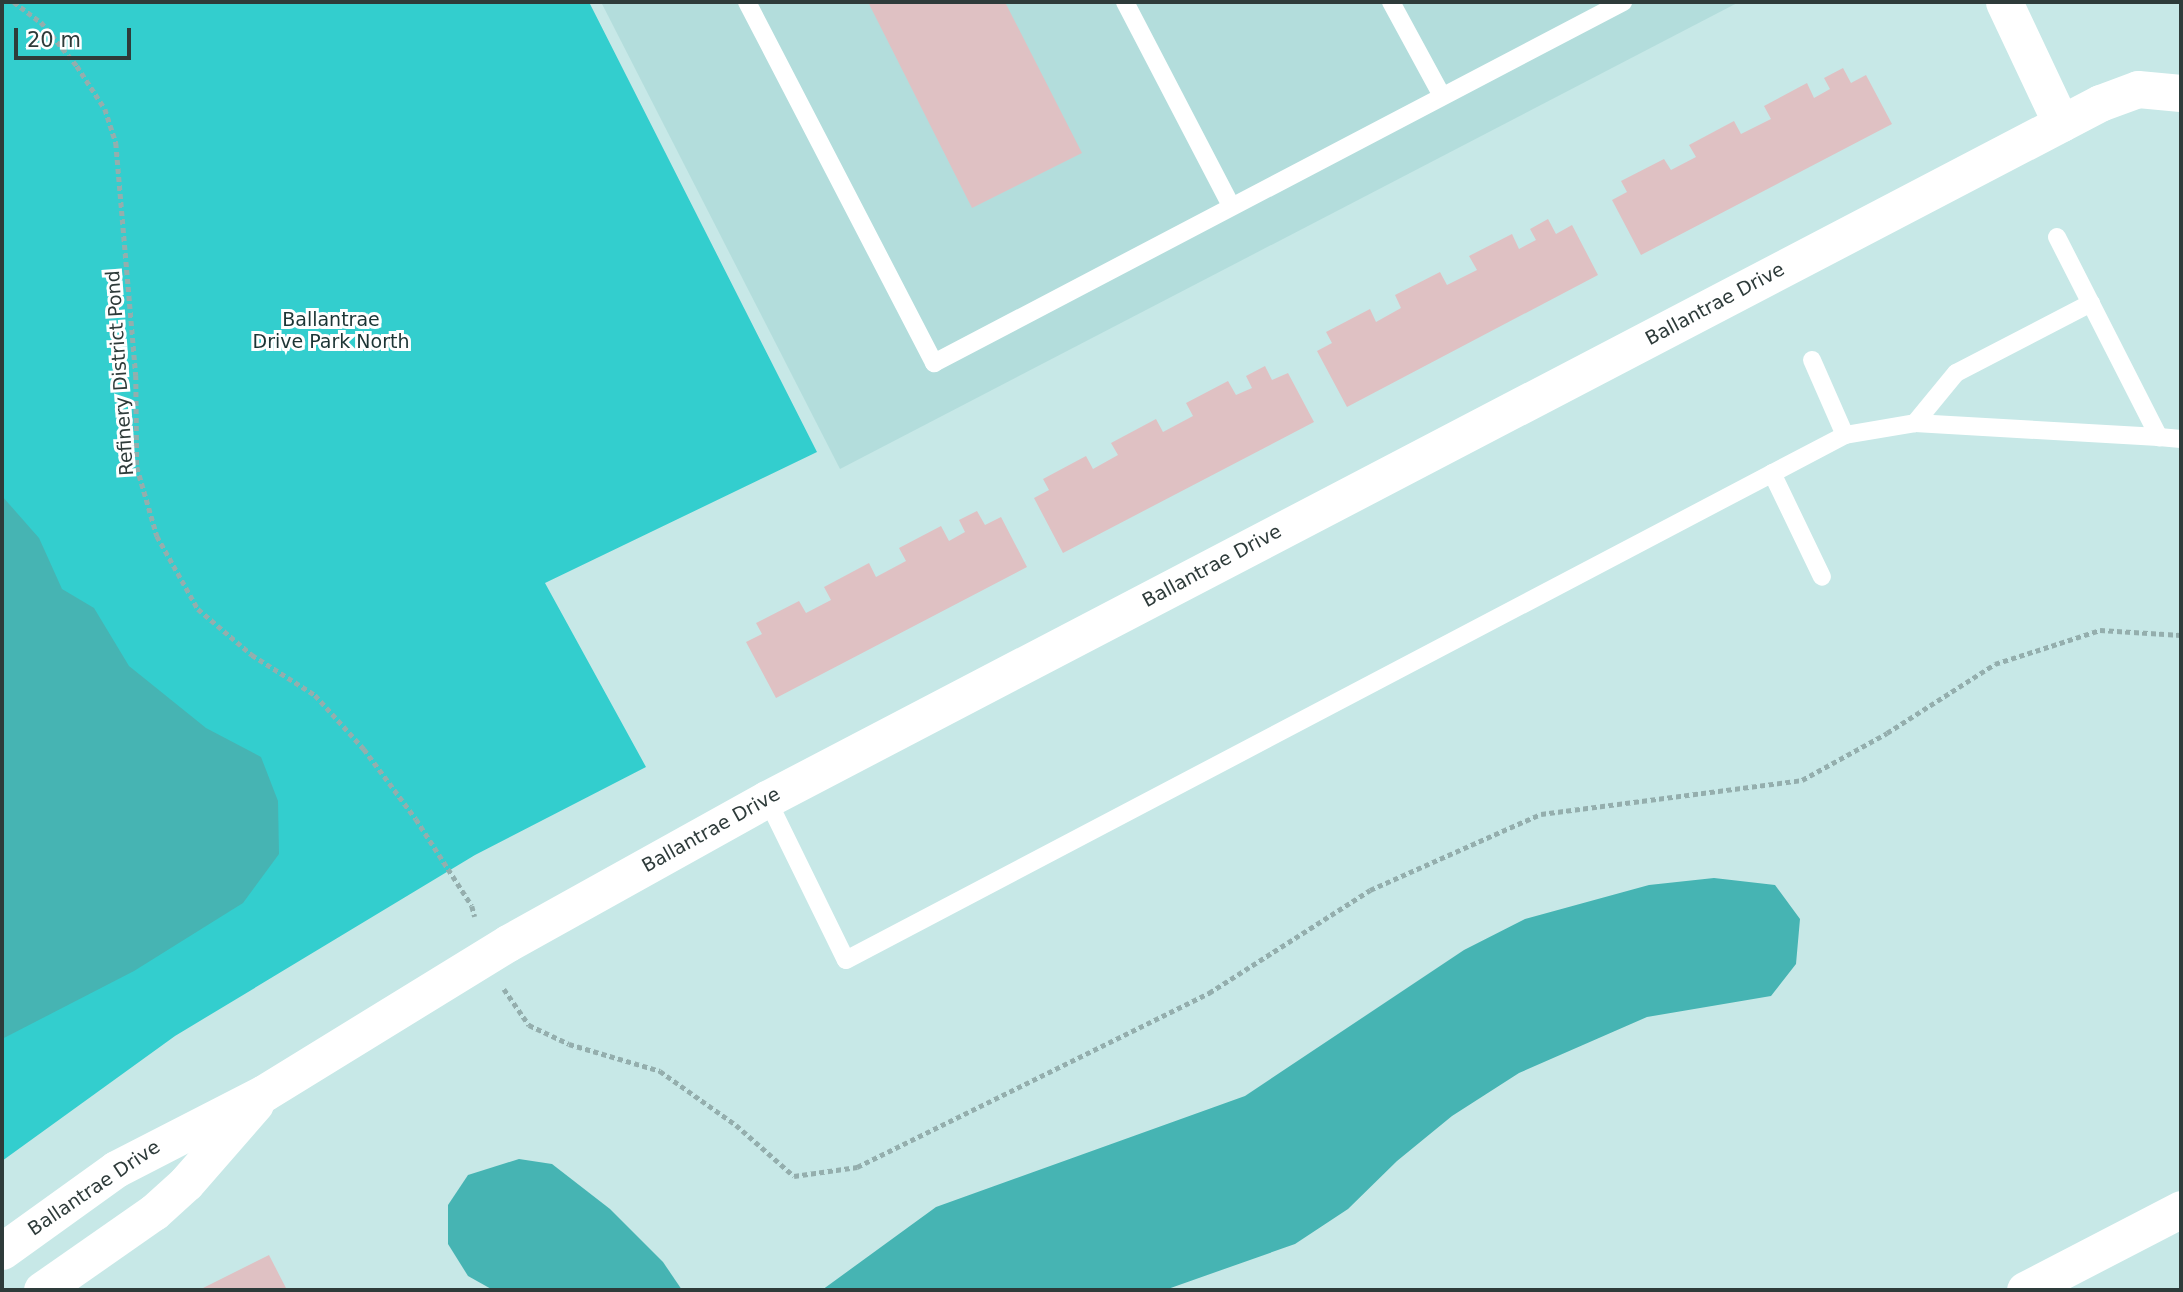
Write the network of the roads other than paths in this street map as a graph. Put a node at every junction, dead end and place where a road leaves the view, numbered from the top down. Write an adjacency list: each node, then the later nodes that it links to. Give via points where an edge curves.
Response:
1 (747, 2): 9 (lane, via 934,363)
2 (1125, 2): 9 (lane)
3 (1392, 2): 7 (lane)
4 (1623, 2): 7 (lane)
5 (2004, 2): 8 (street)
6 (2181, 93): 8 (street, Ballantrae Drive, via 2138,89)
7 (1441, 94): 9 (lane)
8 (2062, 123): 19 (street, Ballantrae Drive)
9 (1231, 206)
10 (2057, 237): 11 (lane)
11 (2091, 303): 13 (lane, via 1956,373); 15 (lane)
12 (1812, 360): 14 (lane)
13 (1915, 423): 14 (lane); 15 (lane)
14 (1846, 435): 17 (lane)
15 (2159, 437): 16 (lane)
16 (2181, 439)
17 (1772, 473): 18 (lane); 19 (lane, via 846,960)
18 (1822, 577)
19 (767, 799): 20 (street, Ballantrae Drive, via 484,958)
20 (264, 1093): 22 (street, Ballantrae Drive, via 116,1169); 23 (street, Ballantrae Drive, via 186,1183)
21 (2181, 1209): 24 (street)
22 (2, 1251)
23 (42, 1290)
24 (2025, 1290)

